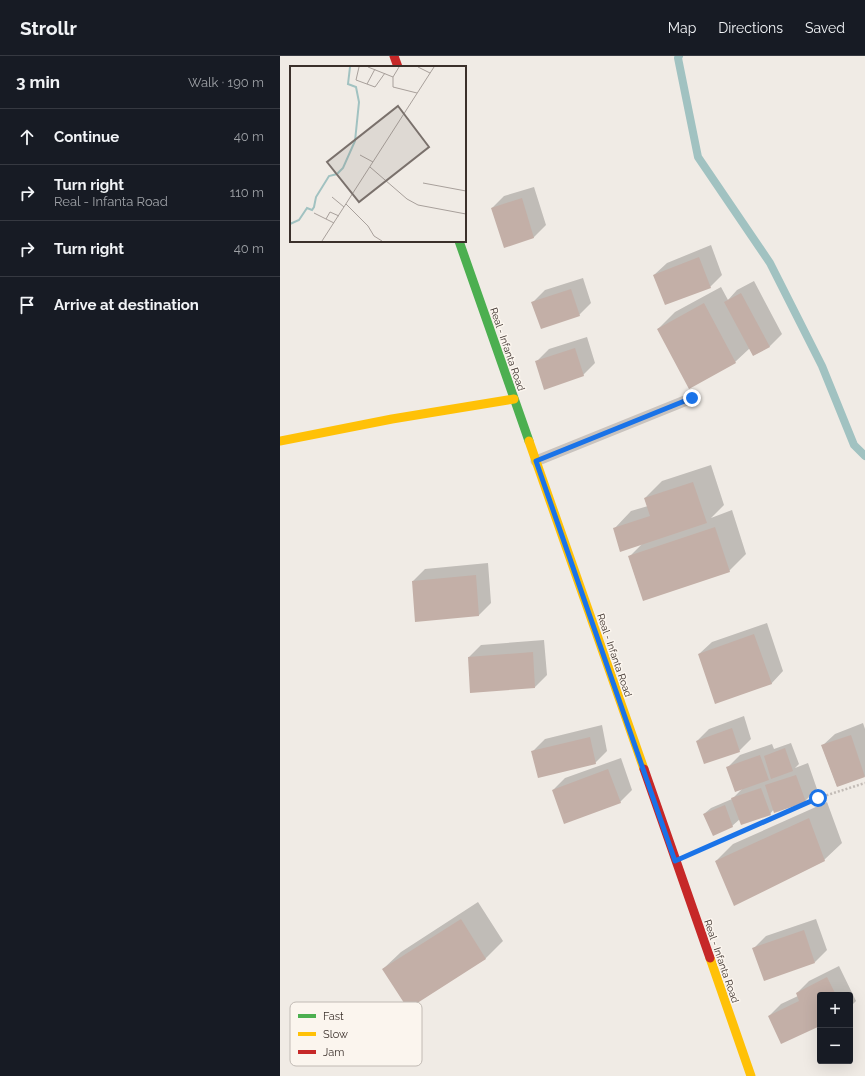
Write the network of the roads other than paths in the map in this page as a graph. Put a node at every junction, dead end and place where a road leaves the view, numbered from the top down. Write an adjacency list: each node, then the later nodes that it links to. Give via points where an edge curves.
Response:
1 (394, 56): 2 (main road)
2 (398, 66)
3 (459, 242): 5 (main road, Real - Infanta Road)
4 (692, 398): 7 (lane)
5 (514, 399): 6 (main road); 7 (main road, Real - Infanta Road)
6 (280, 441)
7 (536, 461): 8 (main road, Real - Infanta Road)
8 (751, 1076)

